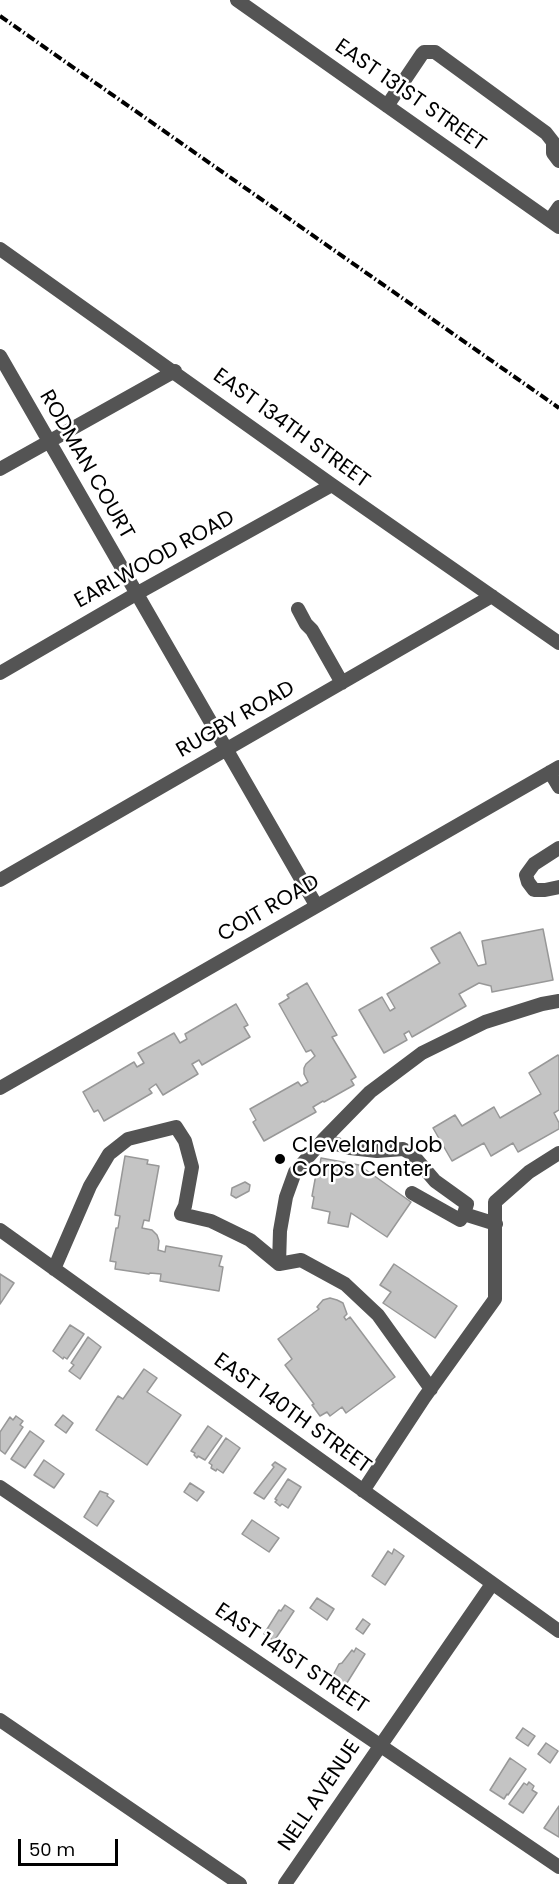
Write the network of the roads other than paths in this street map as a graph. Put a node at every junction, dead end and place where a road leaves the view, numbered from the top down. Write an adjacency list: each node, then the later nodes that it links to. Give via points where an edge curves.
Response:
1 (246, 3): 2 (street, EAST 131ST STREET)
2 (387, 106): 3 (street, via 422,54 435,52 546,133 554,142 553,153); 5 (street, EAST 131ST STREET)
3 (559, 161)
4 (559, 207): 5 (street)
5 (554, 224)
6 (4, 256): 8 (street, EAST 134TH STREET)
7 (0, 356): 9 (street, RODMAN COURT)
8 (175, 371): 9 (street); 11 (street, EAST 134TH STREET)
9 (48, 440): 10 (street); 12 (street, RODMAN COURT)
10 (0, 469)
11 (332, 485): 12 (street, EARLWOOD ROAD); 13 (street, EAST 134TH STREET)
12 (136, 594): 16 (street, EARLWOOD ROAD); 18 (street, RODMAN COURT)
13 (492, 596): 15 (street, EAST 134TH STREET); 17 (street, RUGBY ROAD)
14 (298, 609): 17 (street)
15 (559, 643)
16 (0, 673)
17 (342, 683): 18 (street, RUGBY ROAD)
18 (226, 750): 22 (street, RUGBY ROAD); 24 (street, RODMAN COURT)
19 (554, 770): 20 (street); 24 (street, COIT ROAD)
20 (559, 787)
21 (559, 848): 23 (street, via 534,864 526,875 534,890)
22 (0, 880)
23 (559, 887)
24 (316, 905): 26 (street, COIT ROAD)
25 (559, 1001): 27 (street, via 485,1022 423,1053 370,1092)
26 (0, 1088)
27 (323, 1140): 30 (street, via 350,1148 403,1149 435,1181 467,1204); 33 (street, via 295,1172 286,1197)
28 (559, 1153): 31 (street, via 529,1172 495,1202)
29 (412, 1193): 30 (street, via 460,1220)
30 (464, 1214): 31 (street)
31 (496, 1224): 35 (street, via 495,1299)
32 (0, 1230): 34 (street, EAST 140TH STREET)
33 (279, 1264): 34 (street, via 250,1240 211,1221 181,1214 192,1167 185,1141 176,1127 128,1139 109,1154 90,1186); 35 (street, via 301,1260 345,1284 378,1315)
34 (54, 1269): 37 (street, EAST 140TH STREET)
35 (431, 1389): 37 (street)
36 (0, 1486): 41 (street, EAST 141ST STREET)
37 (363, 1491): 38 (street, EAST 140TH STREET)
38 (492, 1584): 39 (street, EAST 140TH STREET); 41 (street, NELL AVENUE)
39 (559, 1631)
40 (0, 1720): 43 (street)
41 (380, 1745): 42 (street, EAST 141ST STREET); 44 (street, NELL AVENUE)
42 (559, 1867)
43 (240, 1884)
44 (285, 1884)

